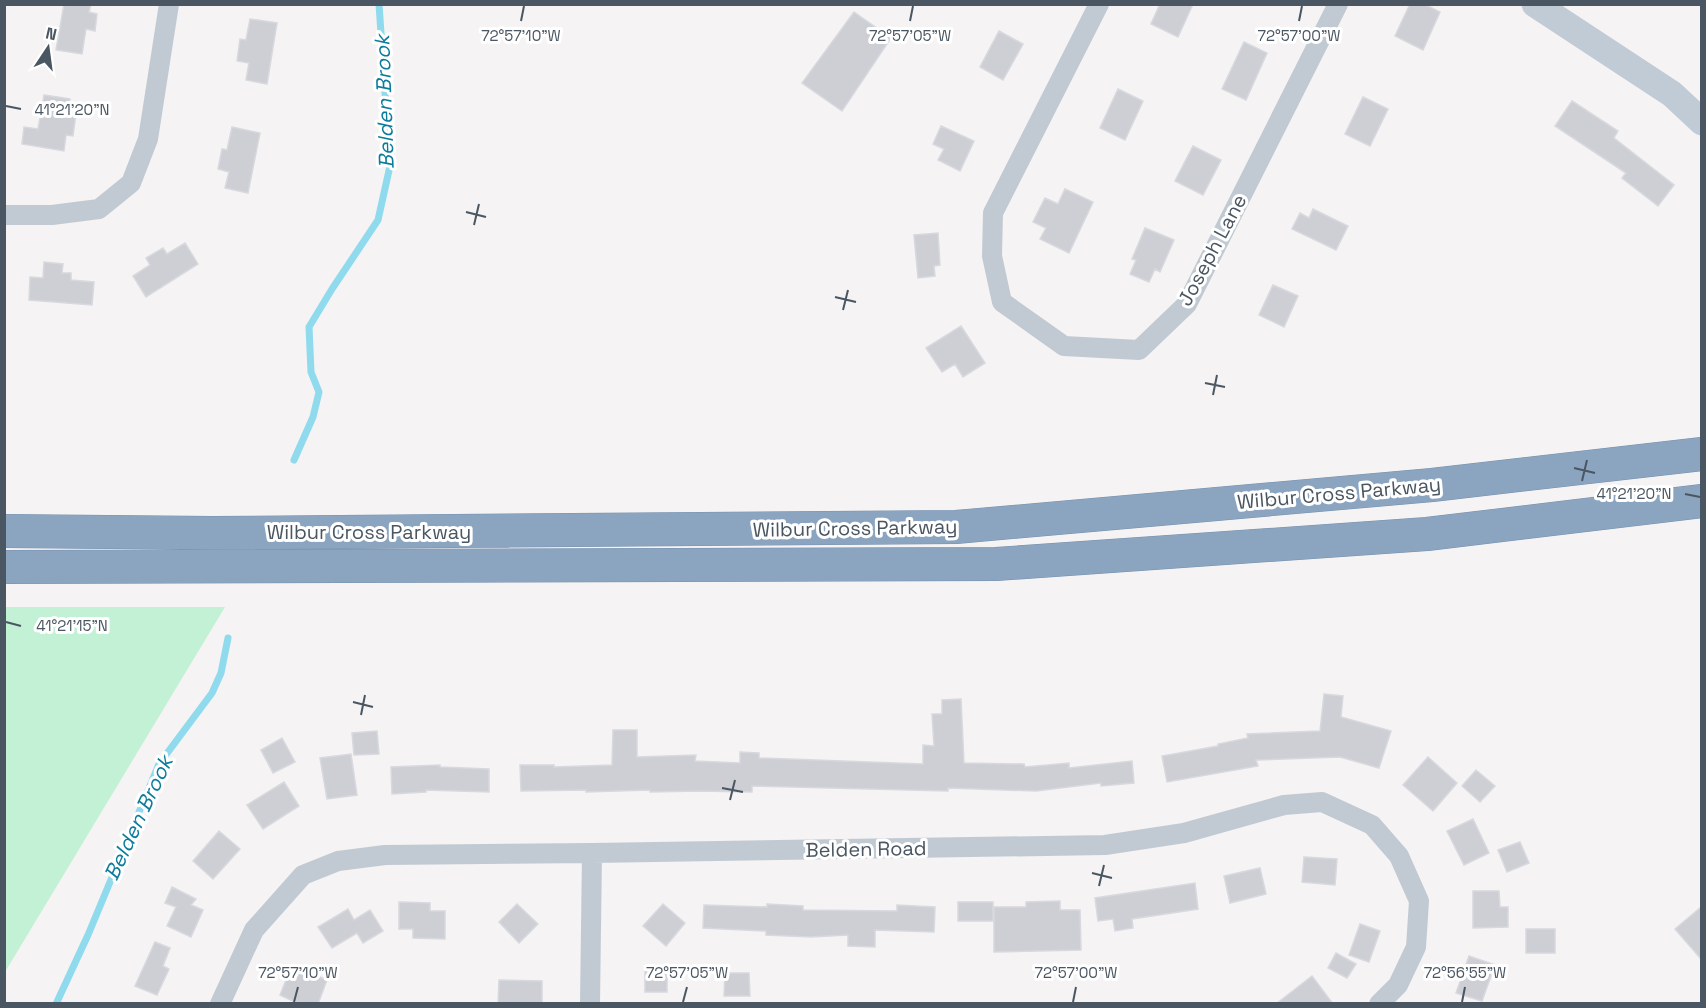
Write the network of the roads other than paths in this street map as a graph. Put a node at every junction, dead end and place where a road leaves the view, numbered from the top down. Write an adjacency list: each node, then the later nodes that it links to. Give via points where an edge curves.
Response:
1 (169, 4): 6 (street, via 148,139 131,183 99,209 52,215)
2 (1099, 4): 3 (street, Joseph Lane, via 993,213 992,256 1002,302 1064,346 1139,350 1187,304)
3 (1338, 4)
4 (1534, 4): 5 (main road, via 1672,94)
5 (1701, 122)
6 (4, 215)
7 (1701, 454): 9 (highway, Wilbur Cross Parkway, via 1432,485 956,527)
8 (1701, 501): 10 (highway, Wilbur Cross Parkway, via 1426,534 996,564)
9 (4, 531)
10 (4, 567)
11 (592, 853): 12 (street, Belden Road, via 385,855 338,861 303,875 254,930); 13 (street); 14 (street, Belden Road, via 1106,845 1185,832 1284,805 1322,802 1372,825 1399,856 1419,901 1416,947 1398,985)
12 (220, 1004)
13 (590, 1004)
14 (1379, 1004)

